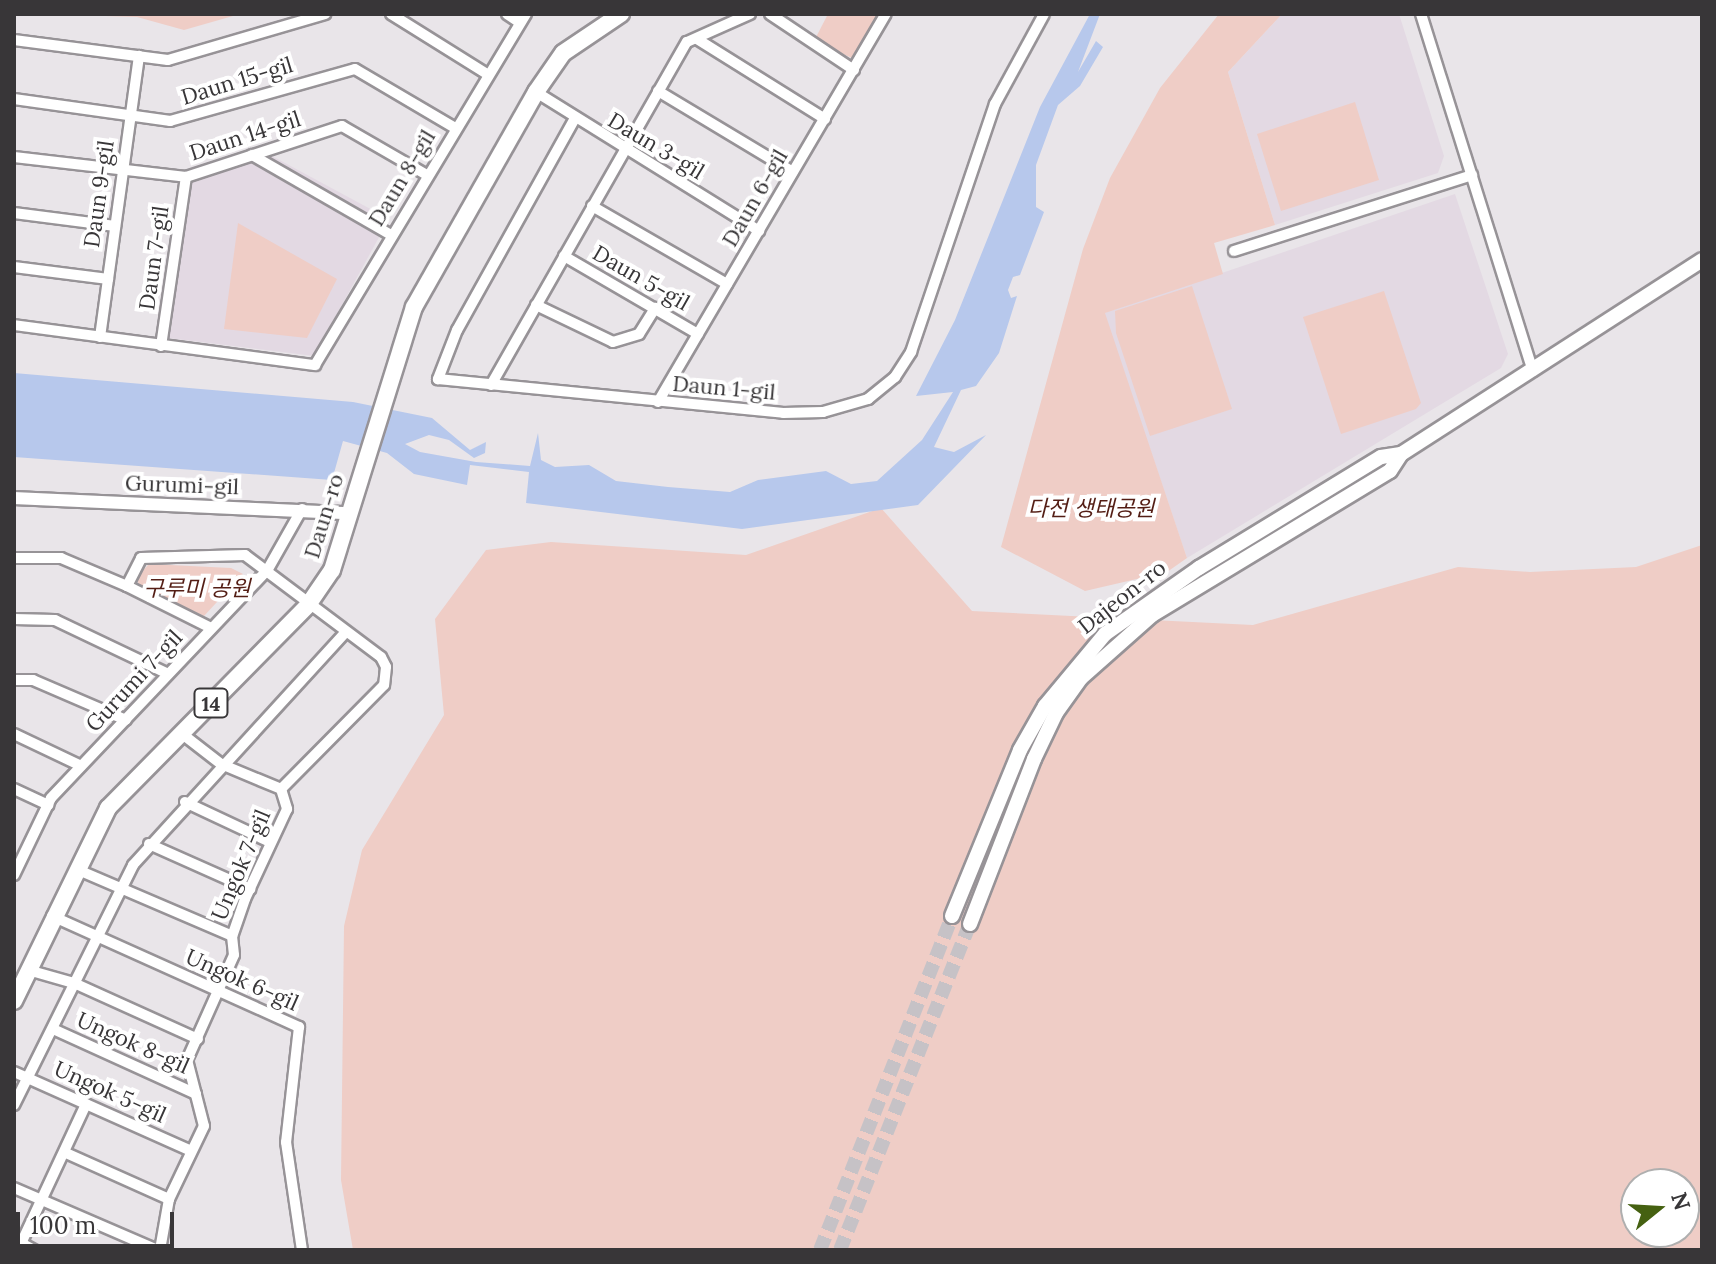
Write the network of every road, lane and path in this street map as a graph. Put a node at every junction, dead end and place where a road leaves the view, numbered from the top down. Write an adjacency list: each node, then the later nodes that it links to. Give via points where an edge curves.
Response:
1 (325, 14): 13 (street, via 168,60)
2 (391, 14): 15 (street)
3 (507, 14): 10 (street)
4 (621, 14): 17 (main road, Daun-ro / 14, via 563,53)
5 (750, 14): 11 (street, Daun 5-gil)
6 (770, 14): 14 (street)
7 (886, 14): 14 (street, Daun 6-gil)
8 (1044, 14): 50 (street, Daun 1-gil, via 995,104 911,352 895,377 868,399 823,412)
9 (1421, 14): 29 (street)
10 (522, 18): 15 (street, Daun 8-gil)
11 (697, 39): 16 (street, Daun 5-gil, via 687,42); 20 (street)
12 (14, 40): 13 (street)
13 (139, 56): 19 (street, Daun 9-gil)
14 (854, 70): 20 (street, Daun 6-gil)
15 (487, 74): 22 (street, Daun 8-gil)
16 (658, 91): 23 (street, Daun 5-gil); 27 (street)
17 (536, 92): 21 (street, Daun 3-gil); 54 (main road, Daun-ro / 14, via 414,307)
18 (14, 99): 19 (street, Daun 15-gil)
19 (130, 118): 22 (street, Daun 15-gil, via 185,119 355,69); 26 (street, Daun 9-gil)
20 (825, 119): 27 (street, Daun 6-gil)
21 (574, 120): 23 (street, Daun 3-gil); 49 (street, Daun 1-gil, via 457,330 438,379)
22 (455, 128): 28 (street, Daun 8-gil)
23 (624, 150): 31 (street, Daun 5-gil); 34 (street, Daun 3-gil)
24 (252, 155): 28 (street, Daun 14-gil, via 342,126); 30 (street, Daun 14-gil); 35 (street)
25 (14, 157): 26 (street, Daun 14-gil)
26 (123, 171): 30 (street, Daun 14-gil); 33 (street, Daun 9-gil)
27 (793, 172): 34 (street, Daun 6-gil)
28 (427, 175): 35 (street, Daun 8-gil)
29 (1472, 175): 36 (street); 48 (street)
30 (186, 177): 47 (street, Daun 7-gil)
31 (592, 206): 37 (street, Daun 5-gil); 41 (street, Daun 5-gil)
32 (14, 213): 33 (street)
33 (115, 226): 40 (street, Daun 9-gil)
34 (759, 231): 41 (street, Daun 6-gil)
35 (391, 235): 47 (street, Daun 8-gil, via 315,365)
36 (1234, 251)
37 (564, 256): 42 (street, Daun 5-gil); 43 (street, Daun 5-gil)
38 (1702, 260): 48 (main road, Dajeon-ro)
39 (14, 267): 40 (street)
40 (108, 279): 46 (street, Daun 9-gil)
41 (727, 284): 45 (street, Daun 6-gil)
42 (536, 305): 43 (street, via 613,342 639,334); 49 (street, Daun 5-gil)
43 (655, 308): 45 (street, Daun 5-gil)
44 (14, 325): 46 (street)
45 (698, 334): 50 (street, Daun 6-gil)
46 (100, 337): 47 (street)
47 (161, 346)
48 (1533, 371): 51 (main road, Dajeon-ro)
49 (491, 385): 50 (street, Daun 1-gil)
50 (658, 402)
51 (1401, 454): 81 (main road, Dajeon-ro, via 1381,457 1199,568 1105,634 1054,693 1020,750); 82 (main road, Dajeon-ro, via 1390,471 1152,615 1081,678 1056,713 1034,759)
52 (14, 498): 53 (street, Gurumi-gil)
53 (302, 509): 54 (street, Gurumi-gil); 56 (street, Gurumi 7-gil)
54 (348, 513): 58 (main road, Daun-ro / 14, via 332,570)
55 (14, 558): 57 (street, via 61,558)
56 (265, 572): 57 (street, Ungok 7-gil, via 245,555 141,558); 58 (street, Ungok 7-gil); 60 (street, Gurumi 7-gil)
57 (127, 586): 60 (street)
58 (308, 605): 61 (street, Ungok 7-gil); 65 (main road, Daun-ro / 14)
59 (14, 619): 62 (street, via 55,620)
60 (211, 628): 62 (street, Gurumi 7-gil)
61 (344, 634): 67 (street, Ungok 8-gil); 70 (street, Ungok 7-gil, via 381,657 384,685)
62 (168, 674): 64 (street, Gurumi 7-gil)
63 (14, 680): 64 (street, via 33,680)
64 (126, 720): 68 (street, Gurumi 7-gil)
65 (181, 733): 67 (street); 76 (main road, Daun-ro / 14, via 108,808)
66 (14, 734): 68 (street)
67 (221, 764): 70 (street); 71 (street, Ungok 8-gil)
68 (81, 766): 72 (street, Gurumi 7-gil)
69 (14, 789): 72 (street)
70 (281, 789): 73 (street, Ungok 7-gil, via 287,809)
71 (185, 802): 73 (street); 74 (street, Ungok 8-gil)
72 (48, 805): 75 (street, Gurumi 7-gil)
73 (270, 842): 79 (street, Ungok 7-gil)
74 (149, 844): 78 (street, Ungok 8-gil); 79 (street)
75 (19, 849): 77 (street, Gurumi 7-gil)
76 (76, 869): 78 (street); 80 (main road, Daun-ro / 14)
77 (14, 875)
78 (124, 885): 83 (street); 84 (street, Ungok 8-gil)
79 (250, 889): 83 (street, Ungok 7-gil)
80 (52, 916): 84 (street, Ungok 6-gil); 85 (main road, Daun-ro / 14)
81 (952, 916)
82 (970, 924)
83 (232, 936): 87 (street, Ungok 7-gil, via 234,955)
84 (95, 937): 86 (street, Ungok 8-gil); 87 (street, Ungok 6-gil)
85 (28, 970): 86 (street, Ungok 8-gil); 88 (main road, Daun-ro / 14)
86 (74, 983): 89 (street, Ungok 8-gil); 90 (street, Ungok 8-gil)
87 (219, 990): 90 (street, Ungok 7-gil); 104 (street, Ungok 6-gil, via 299,1027 286,1142)
88 (14, 1001)
89 (53, 1029): 92 (street, Ungok 8-gil); 93 (street, Ungok 8-gil)
90 (198, 1039): 93 (street, Ungok 7-gil, via 187,1060)
91 (14, 1072): 92 (street, Ungok 5-gil)
92 (29, 1077): 94 (street, Ungok 5-gil); 95 (street, Ungok 8-gil)
93 (196, 1094): 96 (street, Ungok 7-gil, via 204,1126)
94 (86, 1104): 96 (street, Ungok 5-gil); 97 (street)
95 (14, 1105)
96 (189, 1150): 100 (street, Ungok 7-gil)
97 (66, 1153): 99 (street); 100 (street)
98 (14, 1188): 99 (street)
99 (41, 1197): 101 (street); 103 (street)
100 (169, 1199): 103 (street, Ungok 7-gil)
101 (19, 1246): 102 (street)
102 (34, 1250)
103 (159, 1250)
104 (302, 1250)

